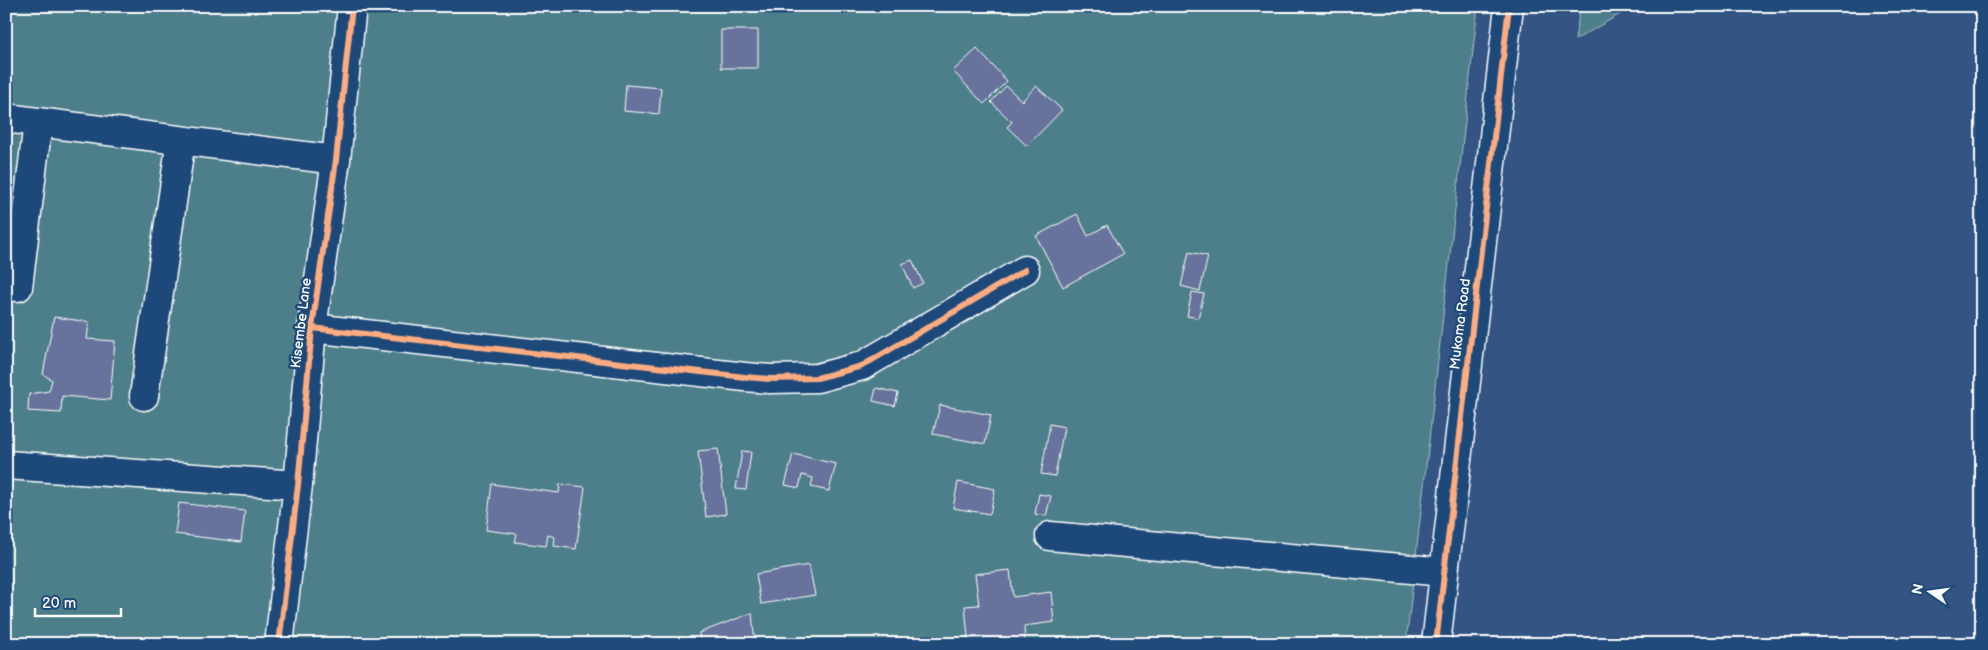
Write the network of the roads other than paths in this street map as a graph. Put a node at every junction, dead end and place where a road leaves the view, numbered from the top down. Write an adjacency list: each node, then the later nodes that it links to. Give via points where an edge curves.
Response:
1 (352, 6): 6 (street, Kisembe Lane)
2 (1508, 6): 14 (street, Mukoma Road)
3 (6, 118): 4 (street)
4 (38, 122): 5 (street); 8 (street)
5 (181, 140): 6 (street); 10 (street)
6 (336, 160): 9 (street, Kisembe Lane)
7 (1025, 270): 9 (street, via 862,366 817,378 745,377)
8 (18, 286)
9 (312, 328): 12 (street, Kisembe Lane)
10 (144, 396)
11 (6, 465): 12 (street)
12 (298, 485): 15 (street, Kisembe Lane)
13 (1050, 536): 14 (street)
14 (1444, 572): 16 (street, Mukoma Road)
15 (279, 644)
16 (1436, 644)

